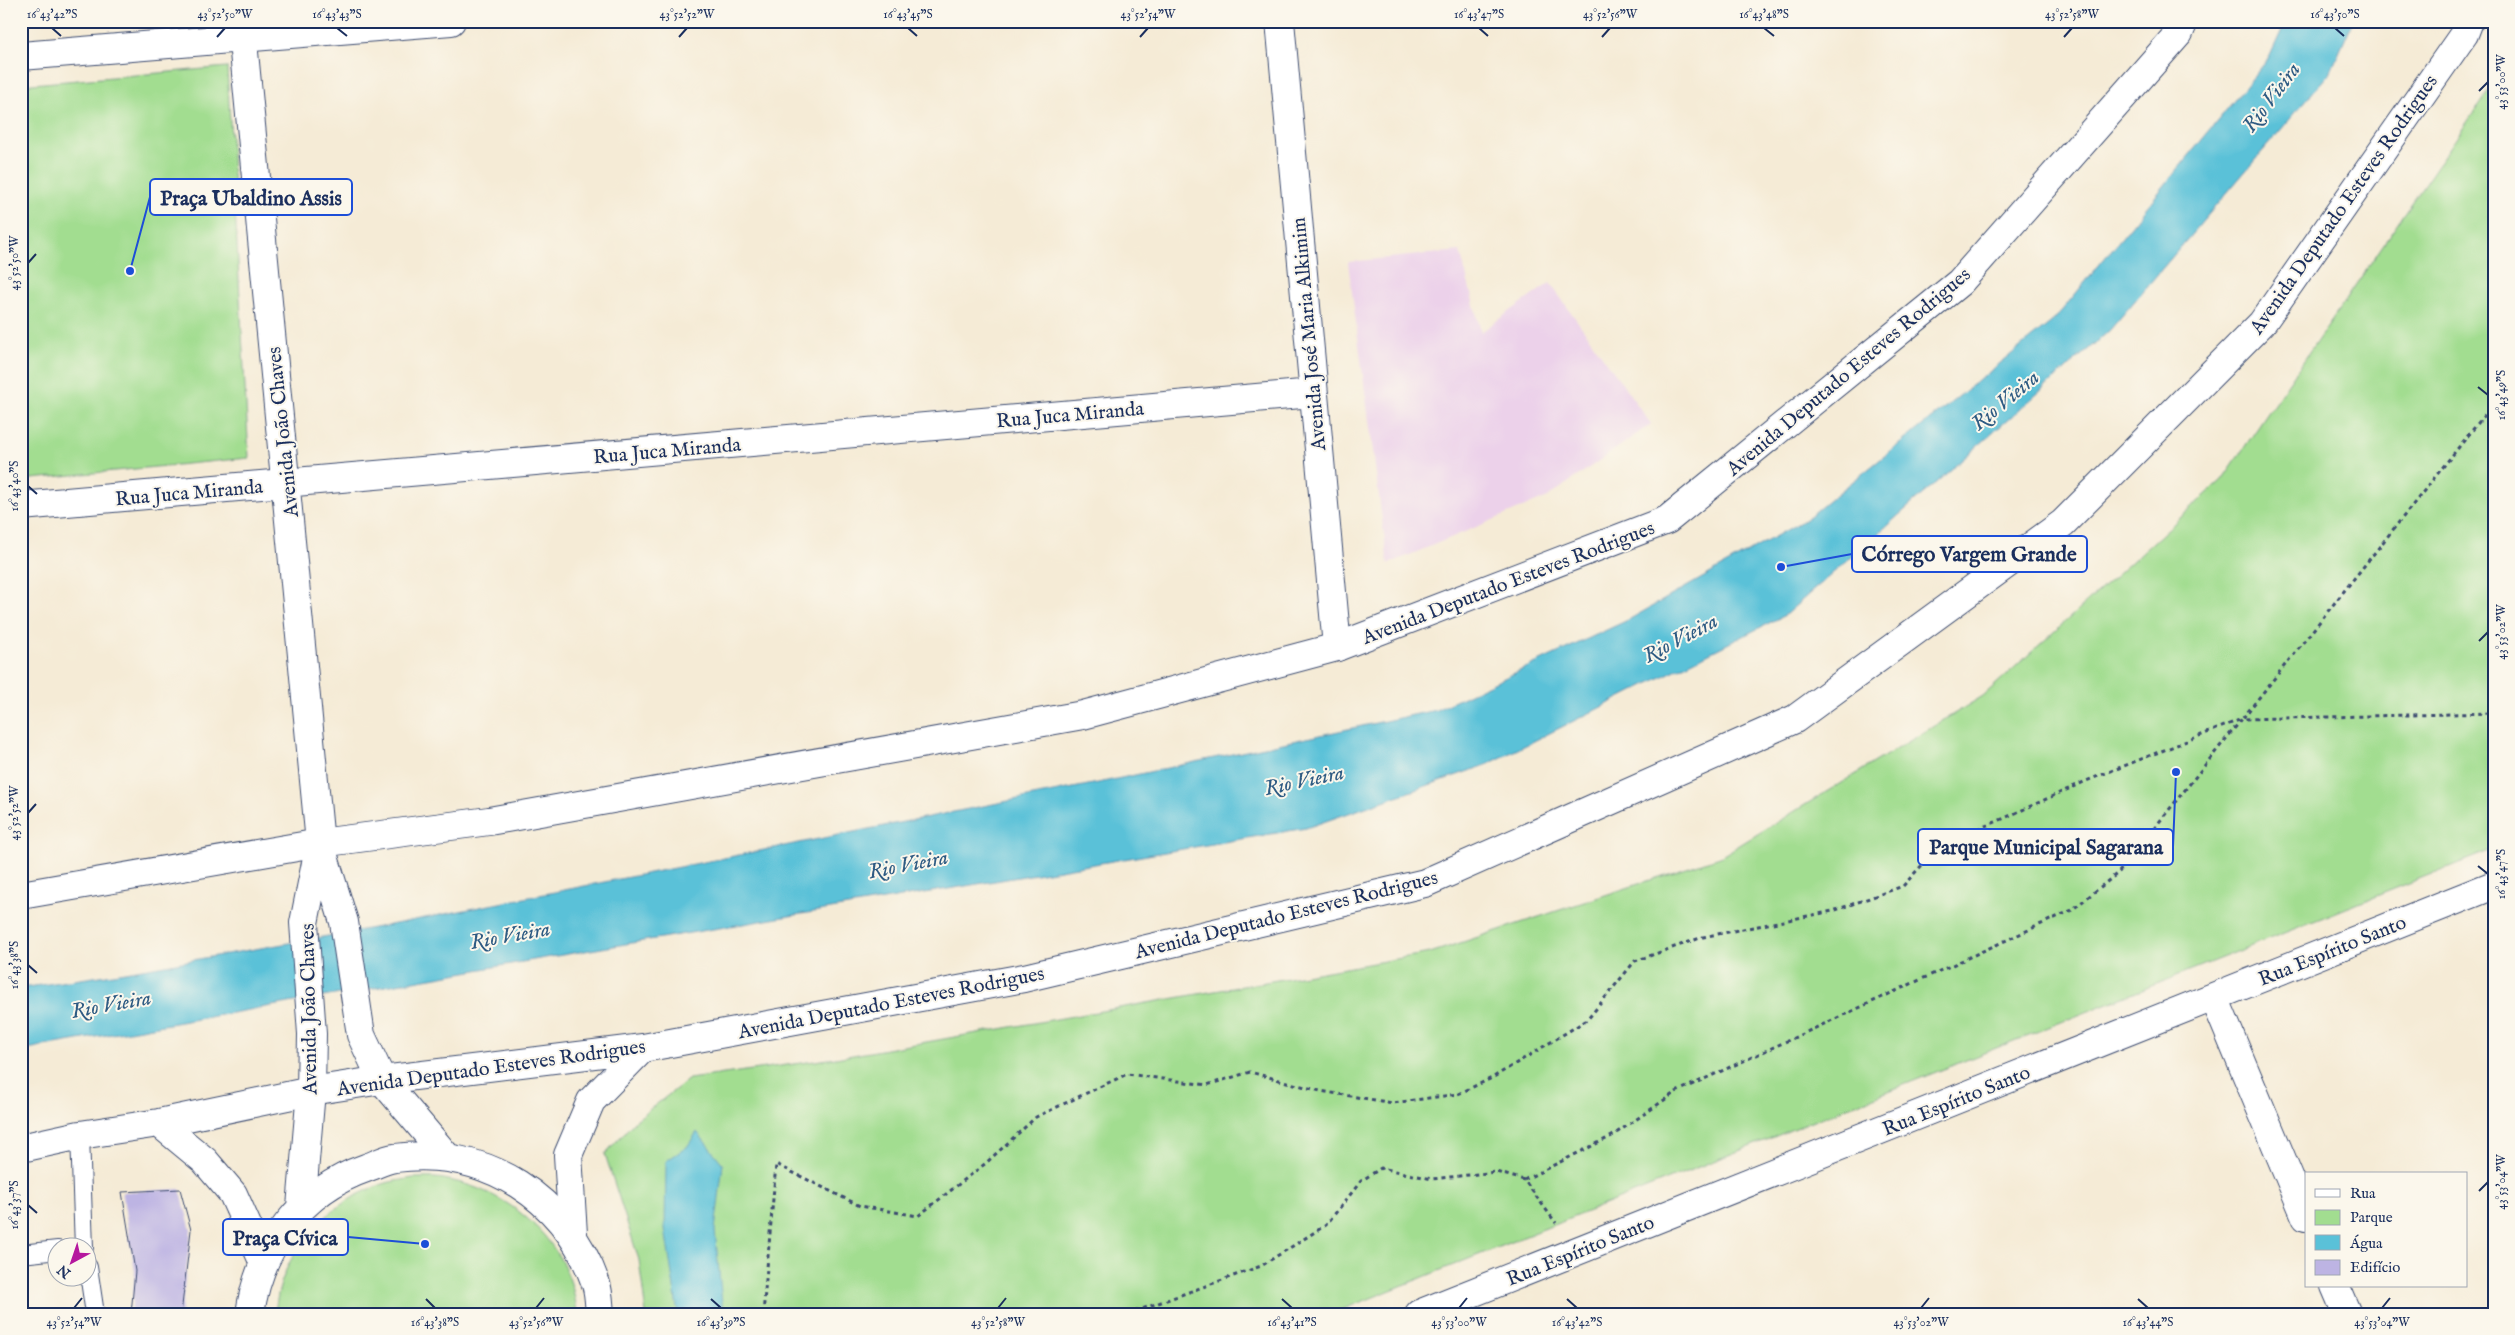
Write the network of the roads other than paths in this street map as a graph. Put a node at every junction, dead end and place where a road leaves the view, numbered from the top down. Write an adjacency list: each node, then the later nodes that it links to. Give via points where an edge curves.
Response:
1 (451, 21): 5 (street)
2 (1280, 21): 7 (street, Avenida José Maria Alkimim)
3 (2184, 21): 10 (street, Avenida Deputado Esteves Rodrigues, via 2179,32 1960,282 1667,520)
4 (2469, 21): 15 (street, Avenida Deputado Esteves Rodrigues, via 2464,34 2262,323 2063,523 1795,719 1425,883 1024,978)
5 (242, 30): 6 (street); 8 (street, Avenida João Chaves)
6 (21, 56)
7 (1312, 393): 8 (street, Rua Juca Miranda); 10 (street, Avenida José Maria Alkimim)
8 (287, 484): 9 (street, Rua Juca Miranda); 11 (street, Avenida João Chaves)
9 (21, 506)
10 (1337, 647): 11 (street, Avenida Deputado Esteves Rodrigues, via 1083,715 490,821)
11 (320, 843): 13 (street, Avenida Deputado Esteves Rodrigues); 16 (street, Avenida João Chaves, via 344,922 361,1035); 17 (street, Avenida João Chaves, via 304,923 312,1034)
12 (2494, 885): 14 (street, Rua Espírito Santo)
13 (21, 895)
14 (2214, 997): 23 (street); 34 (street, Rua Espírito Santo)
15 (643, 1048): 16 (street, Avenida Deputado Esteves Rodrigues); 24 (street, via 591,1101 568,1155)
16 (382, 1080): 17 (street, Avenida Deputado Esteves Rodrigues); 21 (street, Avenida João Chaves)
17 (311, 1091): 18 (street, Avenida Deputado Esteves Rodrigues); 22 (street, Avenida João Chaves)
18 (159, 1123): 19 (street, Avenida Deputado Esteves Rodrigues); 28 (street, via 205,1161 233,1194)
19 (80, 1135): 20 (street, Avenida Deputado Esteves Rodrigues); 25 (lane)
20 (21, 1148)
21 (447, 1157): 22 (street, via 394,1158 343,1175); 24 (street, via 496,1170 538,1197)
22 (301, 1207): 28 (street, via 279,1232)
23 (2305, 1215)
24 (572, 1234): 33 (street, via 596,1285)
25 (84, 1238)
26 (48, 1251): 27 (lane)
27 (21, 1254)
28 (263, 1261): 32 (street)
29 (91, 1288): 31 (lane)
30 (2336, 1288): 35 (street)
31 (95, 1314)
32 (250, 1314)
33 (600, 1314)
34 (1418, 1314)
35 (2347, 1314)

